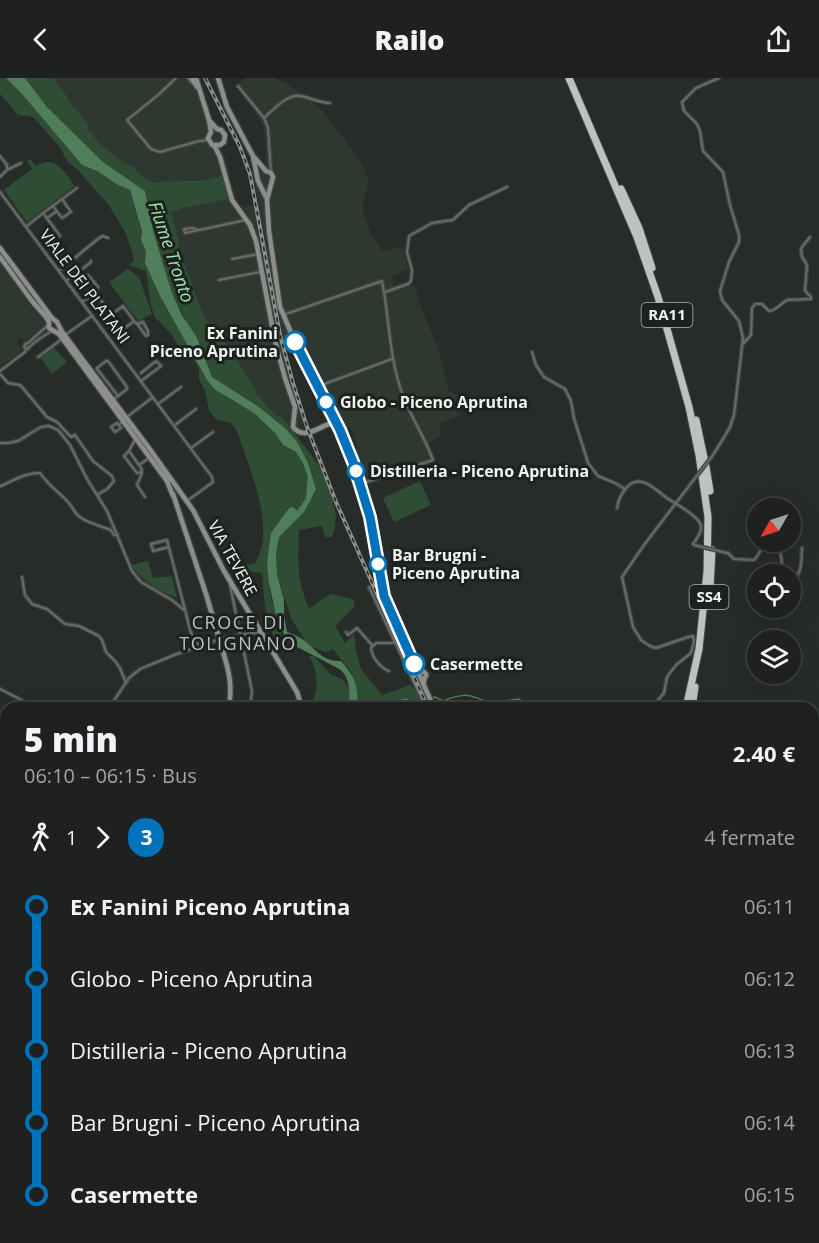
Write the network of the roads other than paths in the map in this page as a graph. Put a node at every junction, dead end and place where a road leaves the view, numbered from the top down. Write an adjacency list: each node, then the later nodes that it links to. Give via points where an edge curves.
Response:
1 (176, 78): 15 (street, via 127,120 155,152)
2 (192, 78): 8 (main road); 8 (main road)
3 (218, 78): 18 (main road, via 227,107)
4 (570, 78): 12 (highway, RA11)
5 (574, 78): 12 (highway, RA11)
6 (719, 78): 64 (street, via 696,88 682,105 697,124 703,151 727,182 739,242 720,291 722,300 739,321)
7 (238, 86): 10 (street)
8 (204, 103): 11 (main road)
9 (330, 104): 10 (street, via 294,95)
10 (264, 118): 21 (street, via 271,163)
11 (209, 120): 13 (main road); 14 (main road)
12 (593, 128): 97 (highway, RA11, via 658,297)
13 (217, 129): 14 (main road); 16 (main road, via 225,136)
14 (210, 135): 15 (street); 15 (street); 16 (main road)
15 (200, 141)
16 (217, 146): 36 (main road, via 232,200)
17 (0, 156): 20 (street)
18 (253, 156): 21 (main road); 23 (main road)
19 (21, 163): 20 (street)
20 (7, 170): 22 (street)
21 (268, 172): 23 (main road, via 260,173); 24 (main road, via 273,179)
22 (0, 177)
23 (258, 180): 24 (main road, via 266,186); 29 (main road)
24 (270, 184): 29 (main road)
25 (507, 187): 53 (street, via 469,205 453,220 432,223 409,236 411,281)
26 (77, 188): 28 (street)
27 (0, 192): 37 (street, VIALE DEI PLATANI)
28 (62, 199): 30 (street); 32 (street, via 71,212 62,219)
29 (267, 200): 57 (main road)
30 (53, 206): 31 (street); 32 (street)
31 (48, 210): 33 (street); 34 (street)
32 (57, 212): 34 (street)
33 (43, 213): 35 (street); 37 (street)
34 (52, 215): 35 (street)
35 (47, 218): 39 (street)
36 (246, 220): 38 (street); 43 (main road)
37 (26, 227): 47 (street, VIALE DEI PLATANI)
38 (192, 230)
39 (60, 236)
40 (810, 237): 64 (street, via 801,249 807,265 805,290 811,299 787,300 771,311 755,304 752,335)
41 (108, 238): 47 (street, via 99,238)
42 (0, 248): 59 (main road)
43 (258, 254): 45 (street); 48 (main road)
44 (0, 257): 59 (main road)
45 (232, 259)
46 (91, 261): 51 (street)
47 (59, 271): 51 (street, VIALE DEI PLATANI)
48 (262, 272): 50 (street); 83 (main road, via 275,341 295,407 293,427 307,433)
49 (88, 275): 52 (street, via 98,287)
50 (219, 280)
51 (66, 281): 54 (street, VIALE DEI PLATANI)
52 (95, 292): 54 (street); 55 (street)
53 (384, 292): 57 (street, via 382,281); 67 (street)
54 (82, 302): 56 (street, VIALE DEI PLATANI)
55 (112, 314): 58 (street, via 123,306); 58 (street, via 122,330)
56 (92, 315): 62 (street); 70 (street, VIALE DEI PLATANI)
57 (283, 315): 73 (main road)
58 (134, 321): 60 (street)
59 (50, 322): 61 (main road, via 49,328); 61 (main road, via 57,322); 63 (street)
60 (137, 324): 60 (street, via 146,336 148,335 143,322)
61 (55, 329): 62 (main road); 63 (street)
62 (64, 337): 66 (street); 71 (main road)
63 (29, 344): 69 (street, via 30,348)
64 (742, 346): 103 (street, bridge, via 730,427)
65 (532, 352): 99 (street, via 544,377 565,389 571,401 588,464 598,476)
66 (38, 357)
67 (392, 359): 73 (street); 96 (street, via 407,406 433,460)
68 (141, 372): 70 (street, via 156,361 161,366)
69 (0, 373): 100 (street, via 8,383 20,385 47,417 71,437 75,435 93,461 112,476 114,481)
70 (141, 381): 75 (street, VIALE DEI PLATANI)
71 (100, 382): 74 (street); 74 (street, via 97,368 108,361 127,387); 76 (main road); 80 (main road)
72 (181, 387): 77 (street)
73 (318, 387): 79 (main road)
74 (118, 396): 76 (street)
75 (153, 397): 77 (street, VIALE DEI PLATANI); 80 (street)
76 (113, 400): 80 (main road)
77 (158, 404): 82 (street, VIALE DEI PLATANI)
78 (196, 409): 82 (street)
79 (332, 414): 81 (main road); 83 (main road)
80 (123, 422): 86 (main road); 95 (main road)
81 (335, 422): 83 (main road); 84 (main road)
82 (174, 426): 88 (street, VIALE DEI PLATANI)
83 (327, 426): 84 (main road)
84 (340, 430): 96 (main road)
85 (213, 432): 88 (street)
86 (135, 438): 89 (street); 90 (main road)
87 (0, 443): 100 (street, via 18,441 41,427 58,430)
88 (191, 448): 102 (street, VIALE DEI PLATANI, via 213,482)
89 (129, 451): 91 (street); 93 (street, via 124,456)
90 (150, 457): 91 (street); 95 (main road)
91 (139, 465): 92 (street)
92 (142, 472): 93 (street); 94 (street)
93 (137, 473): 94 (street)
94 (140, 477): 101 (street, via 137,485)
95 (170, 482): 102 (main road, VIA TEVERE); 125 (main road, bridge, via 231,679)
96 (360, 484): 129 (main road, via 382,588)
97 (707, 485): 131 (highway, SS4, via 707,572 699,648); 132 (highway, SS4, via 712,572)
98 (1, 486): 105 (street, via 38,472 80,518 111,530 114,536)
99 (625, 489): 103 (street, via 635,481 642,482); 104 (street)
100 (97, 495): 105 (street)
101 (145, 497)
102 (186, 502): 111 (main road, VIA TEVERE)
103 (675, 504): 108 (street, bridge, via 699,521 701,530 694,545 727,553 734,559 754,560); 130 (street, via 622,578 633,627 641,640 656,648 693,636 691,653 667,677 664,693)
104 (617, 508)
105 (118, 534): 113 (street, via 136,577)
106 (169, 548): 106 (street, via 167,540 151,544 153,551); 113 (street)
107 (802, 548): 109 (street)
108 (760, 552)
109 (801, 566)
110 (22, 577): 121 (street, via 25,595 32,604 47,609 65,624 99,636)
111 (232, 583): 114 (main road, VIA TEVERE); 116 (street, via 229,588)
112 (369, 587): 117 (street)
113 (184, 610): 119 (street, via 194,640)
114 (262, 632): 116 (street); 127 (main road, VIA TEVERE, via 297,692)
115 (346, 632): 118 (street, via 348,635 357,628)
116 (239, 634): 119 (street); 126 (street, via 252,691)
117 (394, 642): 118 (street); 128 (street)
118 (372, 645): 120 (street, via 373,656)
119 (200, 646): 121 (street, via 140,669)
120 (389, 671)
121 (126, 683): 124 (street)
122 (0, 689): 123 (street)
123 (25, 702)
124 (113, 702)
125 (230, 702)
126 (251, 702)
127 (299, 702)
128 (424, 702)
129 (432, 702)
130 (656, 702)
131 (687, 702)
132 (693, 702)

